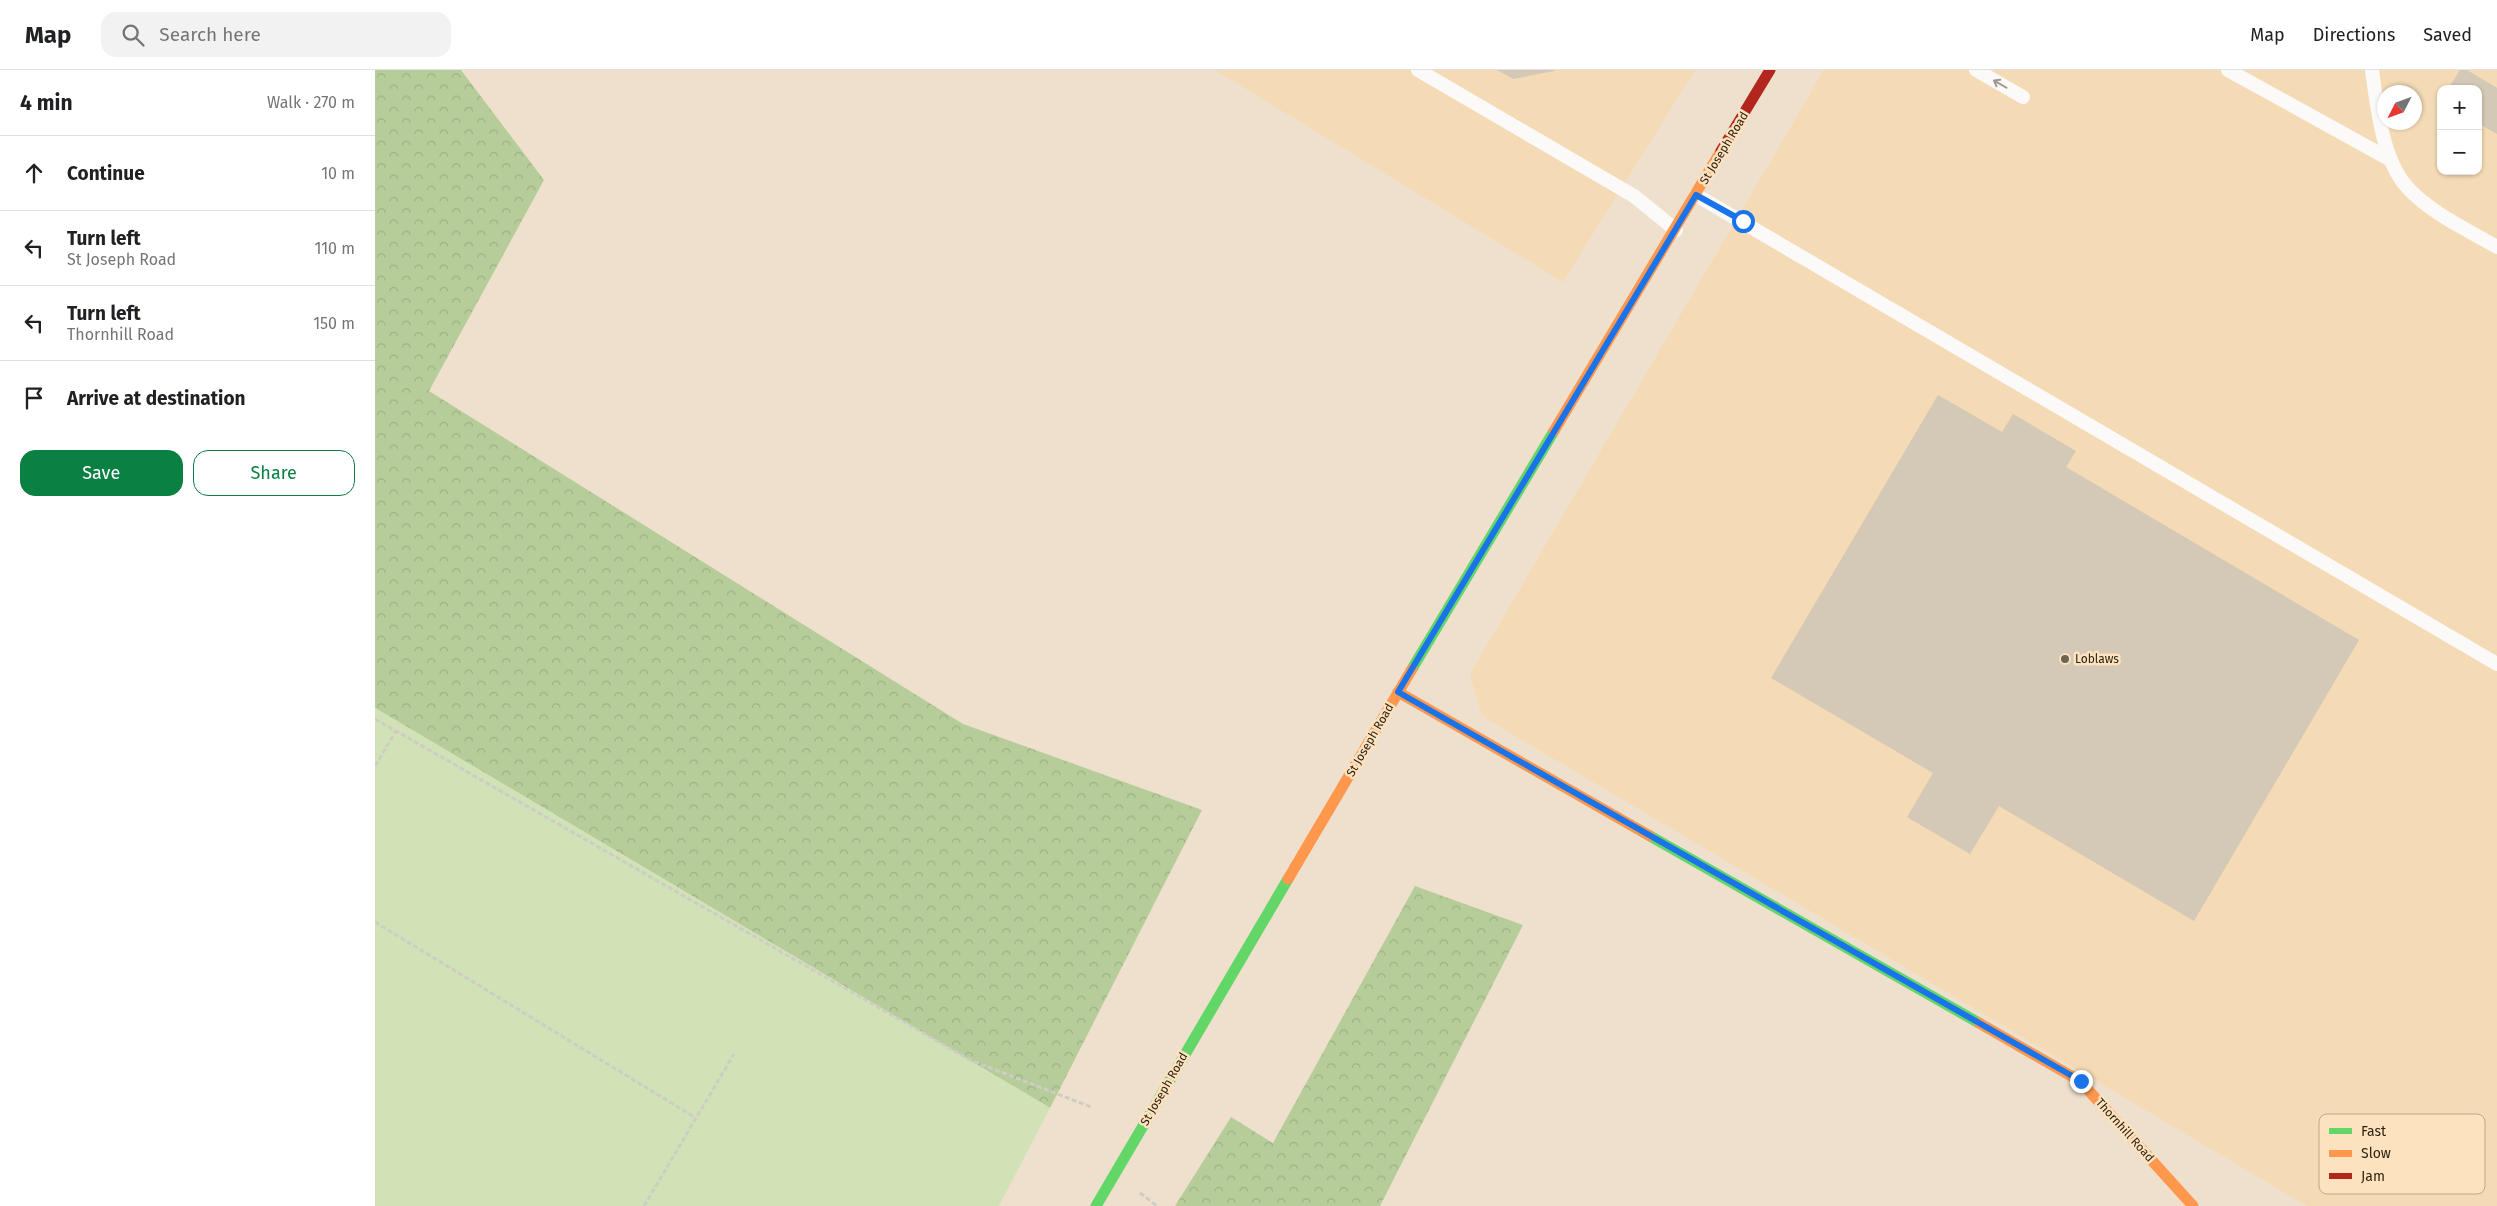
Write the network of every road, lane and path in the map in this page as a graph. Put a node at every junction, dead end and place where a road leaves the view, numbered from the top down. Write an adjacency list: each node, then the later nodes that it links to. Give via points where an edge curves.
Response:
1 (1418, 70): 9 (lane, via 1634,196)
2 (1770, 70): 8 (street, St Joseph Road)
3 (1976, 70): 6 (lane, one-way to 3)
4 (2228, 70): 7 (lane)
5 (2372, 70): 7 (lane, via 2379,116)
6 (2023, 97)
7 (2391, 160): 10 (lane, via 2406,187 2438,213)
8 (1696, 195): 9 (street, St Joseph Road); 11 (lane)
9 (1676, 230): 12 (street, St Joseph Road)
10 (2497, 247)
11 (2497, 664)
12 (1398, 692): 21 (street, St Joseph Road); 22 (street, Thornhill Road, via 2081,1081)
13 (375, 719): 14 (path)
14 (396, 731): 15 (path); 18 (path, via 970,1060)
15 (375, 766)
16 (375, 922): 19 (path)
17 (734, 1054): 19 (path)
18 (1091, 1107)
19 (696, 1118): 20 (path)
20 (644, 1206)
21 (1096, 1206)
22 (2193, 1206)

